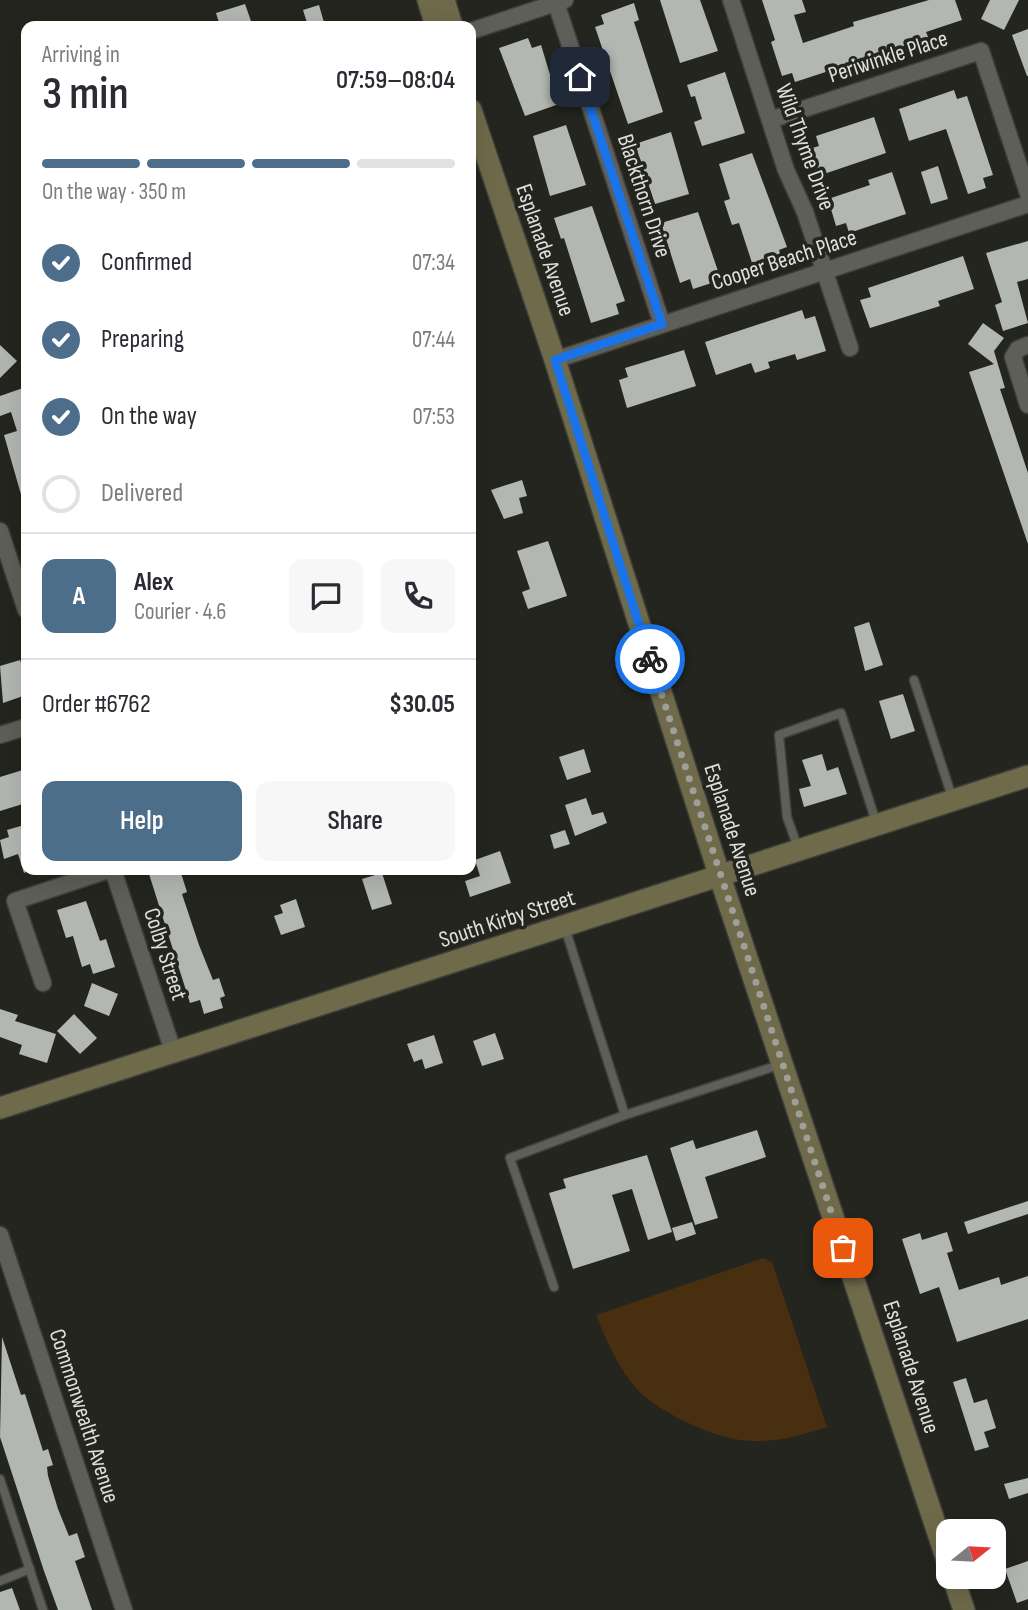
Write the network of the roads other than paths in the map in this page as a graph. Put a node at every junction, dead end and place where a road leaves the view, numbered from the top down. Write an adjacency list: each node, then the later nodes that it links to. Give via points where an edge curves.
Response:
1 (428, 0): 5 (main road)
2 (444, 0): 6 (main road)
3 (731, 0): 8 (street, Wild Thyme Drive)
4 (561, 2): 7 (street); 13 (street, Blackthorn Drive)
5 (434, 21)
6 (450, 21)
7 (476, 29)
8 (770, 120): 10 (street, Periwinkle Place, via 981,51); 12 (street, Wild Thyme Drive)
9 (476, 125): 16 (main road, Esplanade Avenue)
10 (1028, 193)
11 (1028, 204): 12 (street, Cooper Beach Place)
12 (825, 271): 13 (street, Cooper Beach Place); 15 (street, Wild Thyme Drive)
13 (662, 324): 16 (street, Cooper Beach Place)
14 (1028, 345): 17 (street, via 1013,357)
15 (850, 348)
16 (555, 360): 30 (main road, Esplanade Avenue)
17 (1028, 405)
18 (0, 531): 19 (street)
19 (4, 554): 20 (street)
20 (21, 597)
21 (914, 680): 25 (lane)
22 (21, 729): 23 (street)
23 (0, 736)
24 (1028, 776): 25 (main road, South Kirby Street)
25 (953, 800): 26 (main road, South Kirby Street)
26 (877, 825): 27 (main road, South Kirby Street); 27 (lane, via 841,713 779,735 787,817)
27 (799, 851): 30 (main road, South Kirby Street)
28 (96, 875): 32 (street, via 15,901)
29 (113, 875): 33 (street, Colby Street)
30 (720, 877): 31 (main road, South Kirby Street); 34 (main road, Esplanade Avenue)
31 (565, 928): 33 (main road, South Kirby Street); 36 (lane)
32 (43, 984)
33 (174, 1054): 35 (main road, South Kirby Street)
34 (782, 1064): 36 (lane); 40 (main road, Esplanade Avenue)
35 (0, 1108)
36 (625, 1115): 38 (lane, via 510,1158)
37 (0, 1235): 45 (street, Commonwealth Avenue)
38 (554, 1287)
39 (0, 1479): 41 (lane)
40 (936, 1527)
41 (30, 1569): 42 (lane); 44 (lane)
42 (0, 1581)
43 (957, 1589): 46 (main road)
44 (43, 1610)
45 (124, 1610)
46 (964, 1610)

